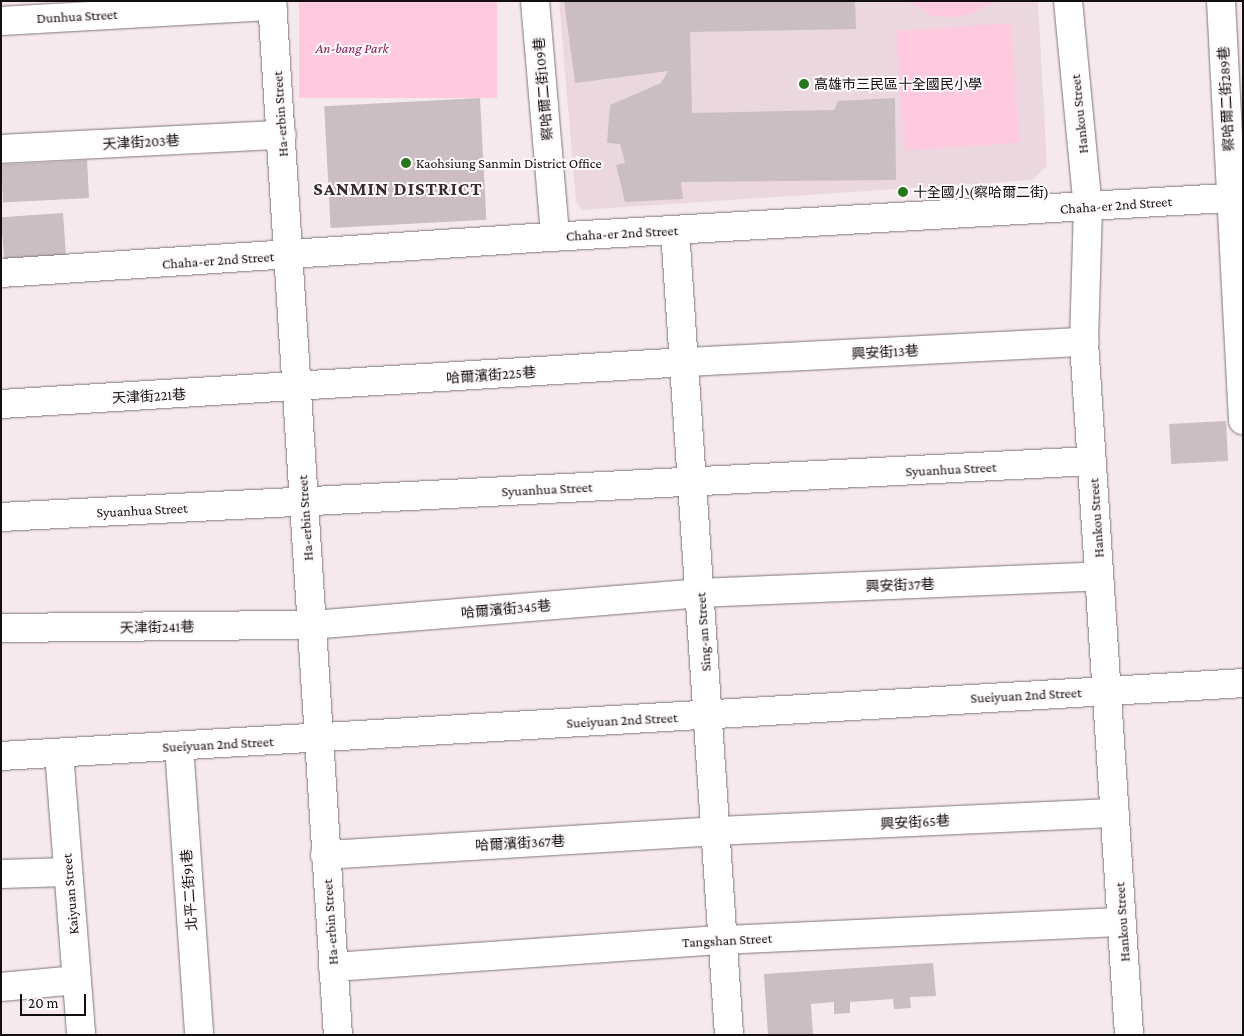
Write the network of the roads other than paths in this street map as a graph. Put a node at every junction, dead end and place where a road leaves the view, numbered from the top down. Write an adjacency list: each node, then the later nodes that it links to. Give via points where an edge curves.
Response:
1 (536, 1): 11 (street, 察哈爾二街109巷)
2 (1068, 1): 9 (street, Hankou Street)
3 (1221, 1): 8 (street, 察哈爾二街289巷)
4 (273, 3): 5 (street, Dunhua Street); 6 (street, Ha-erbin Street)
5 (1, 21)
6 (282, 135): 7 (street, 天津街203巷); 12 (street, Ha-erbin Street)
7 (1, 148)
8 (1237, 197): 9 (street, Chaha-er 2nd Street); 18 (street, 察哈爾二街289巷)
9 (1088, 207): 10 (street, Chaha-er 2nd Street); 14 (street, Hankou Street)
10 (675, 230): 11 (street, Chaha-er 2nd Street); 15 (street, Sing-an Street)
11 (555, 236): 12 (street, Chaha-er 2nd Street)
12 (290, 256): 13 (street, Chaha-er 2nd Street); 16 (street, Ha-erbin Street)
13 (1, 273)
14 (1084, 342): 15 (street, 興安街13巷); 19 (street, Hankou Street)
15 (686, 362): 16 (street, 哈爾濱街225巷); 20 (street, Sing-an Street)
16 (296, 388): 17 (street, 天津街221巷); 21 (street, Ha-erbin Street)
17 (1, 404)
18 (1243, 420)
19 (1092, 461): 20 (street, Syuanhua Street); 23 (street, Hankou Street)
20 (693, 482): 21 (street, Syuanhua Street); 24 (street, Sing-an Street)
21 (304, 502): 22 (street, Syuanhua Street); 25 (street, Ha-erbin Street)
22 (1, 517)
23 (1100, 576): 24 (street, 興安街37巷); 28 (street, Hankou Street)
24 (700, 593): 25 (street, 哈爾濱街345巷); 29 (street, Sing-an Street)
25 (312, 625): 26 (street, 天津街241巷); 30 (street, Ha-erbin Street)
26 (1, 628)
27 (1243, 683): 28 (street, Sueiyuan 2nd Street)
28 (1107, 691): 29 (street, Sueiyuan 2nd Street); 34 (street, Hankou Street)
29 (708, 714): 30 (street, Sueiyuan 2nd Street); 35 (street, Sing-an Street)
30 (319, 738): 31 (street, Sueiyuan 2nd Street); 36 (street, Ha-erbin Street)
31 (179, 746): 32 (street, Sueiyuan 2nd Street); 45 (street, 北平二街91巷)
32 (59, 753): 33 (street, Sueiyuan 2nd Street); 37 (street, Kaiyuan Street)
33 (1, 756)
34 (1115, 813): 35 (street, 興安街65巷); 39 (street, Hankou Street)
35 (716, 831): 36 (street, 哈爾濱街367巷); 40 (street, Sing-an Street)
36 (325, 855): 41 (street, Ha-erbin Street)
37 (68, 872): 38 (street); 42 (street, Kaiyuan Street)
38 (1, 874)
39 (1122, 922): 40 (street, Tangshan Street); 48 (street, Hankou Street)
40 (723, 940): 41 (street, Tangshan Street); 47 (street, Sing-an Street)
41 (333, 967): 46 (street, Ha-erbin Street)
42 (77, 980): 43 (street); 44 (street, Kaiyuan Street)
43 (1, 986)
44 (81, 1035)
45 (199, 1035)
46 (338, 1035)
47 (729, 1035)
48 (1129, 1035)

